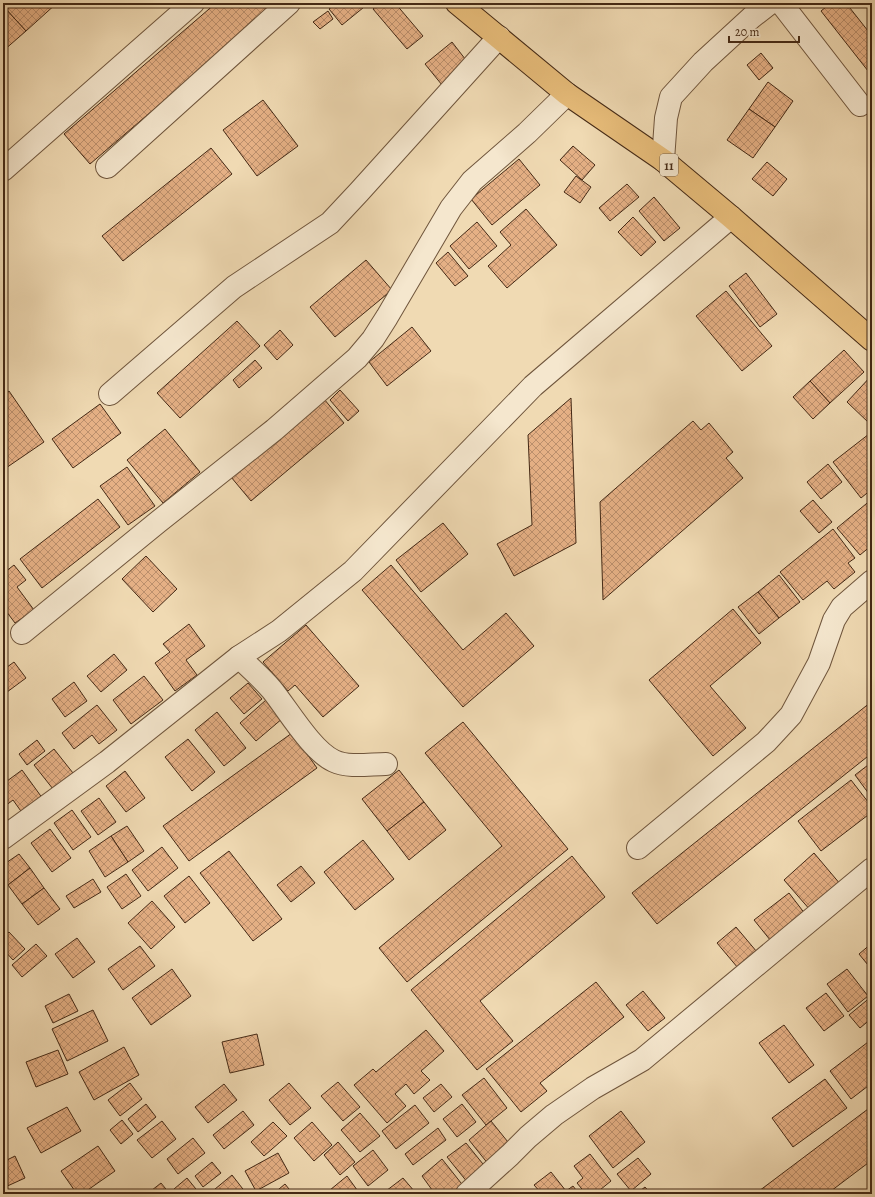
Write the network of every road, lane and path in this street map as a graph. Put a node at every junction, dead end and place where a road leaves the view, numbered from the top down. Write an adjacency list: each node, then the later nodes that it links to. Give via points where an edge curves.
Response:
1 (193, 3): 11 (street)
2 (289, 3): 10 (street)
3 (457, 3): 6 (highway, 11)
4 (770, 3): 9 (street, via 702,62 671,97 666,118)
5 (781, 3): 8 (street)
6 (499, 38): 7 (highway, 11); 14 (street, via 330,223 234,287)
7 (566, 94): 9 (highway, 11); 16 (street, via 528,133 463,191 387,318 357,358 274,430)
8 (860, 104)
9 (663, 160): 12 (highway, 11)
10 (107, 167)
11 (3, 170)
12 (731, 216): 13 (highway, 11); 17 (street, via 533,386 353,571 278,631)
13 (872, 340)
14 (110, 394)
15 (872, 581): 20 (street, via 842,607 819,663 791,715 766,742)
16 (22, 633)
17 (239, 657): 18 (street, via 271,690 323,754 334,761 347,764); 19 (street, via 106,762)
18 (386, 764)
19 (3, 838)
20 (638, 848)
21 (872, 868): 22 (street, via 642,1060 593,1088 554,1115)
22 (467, 1194)

